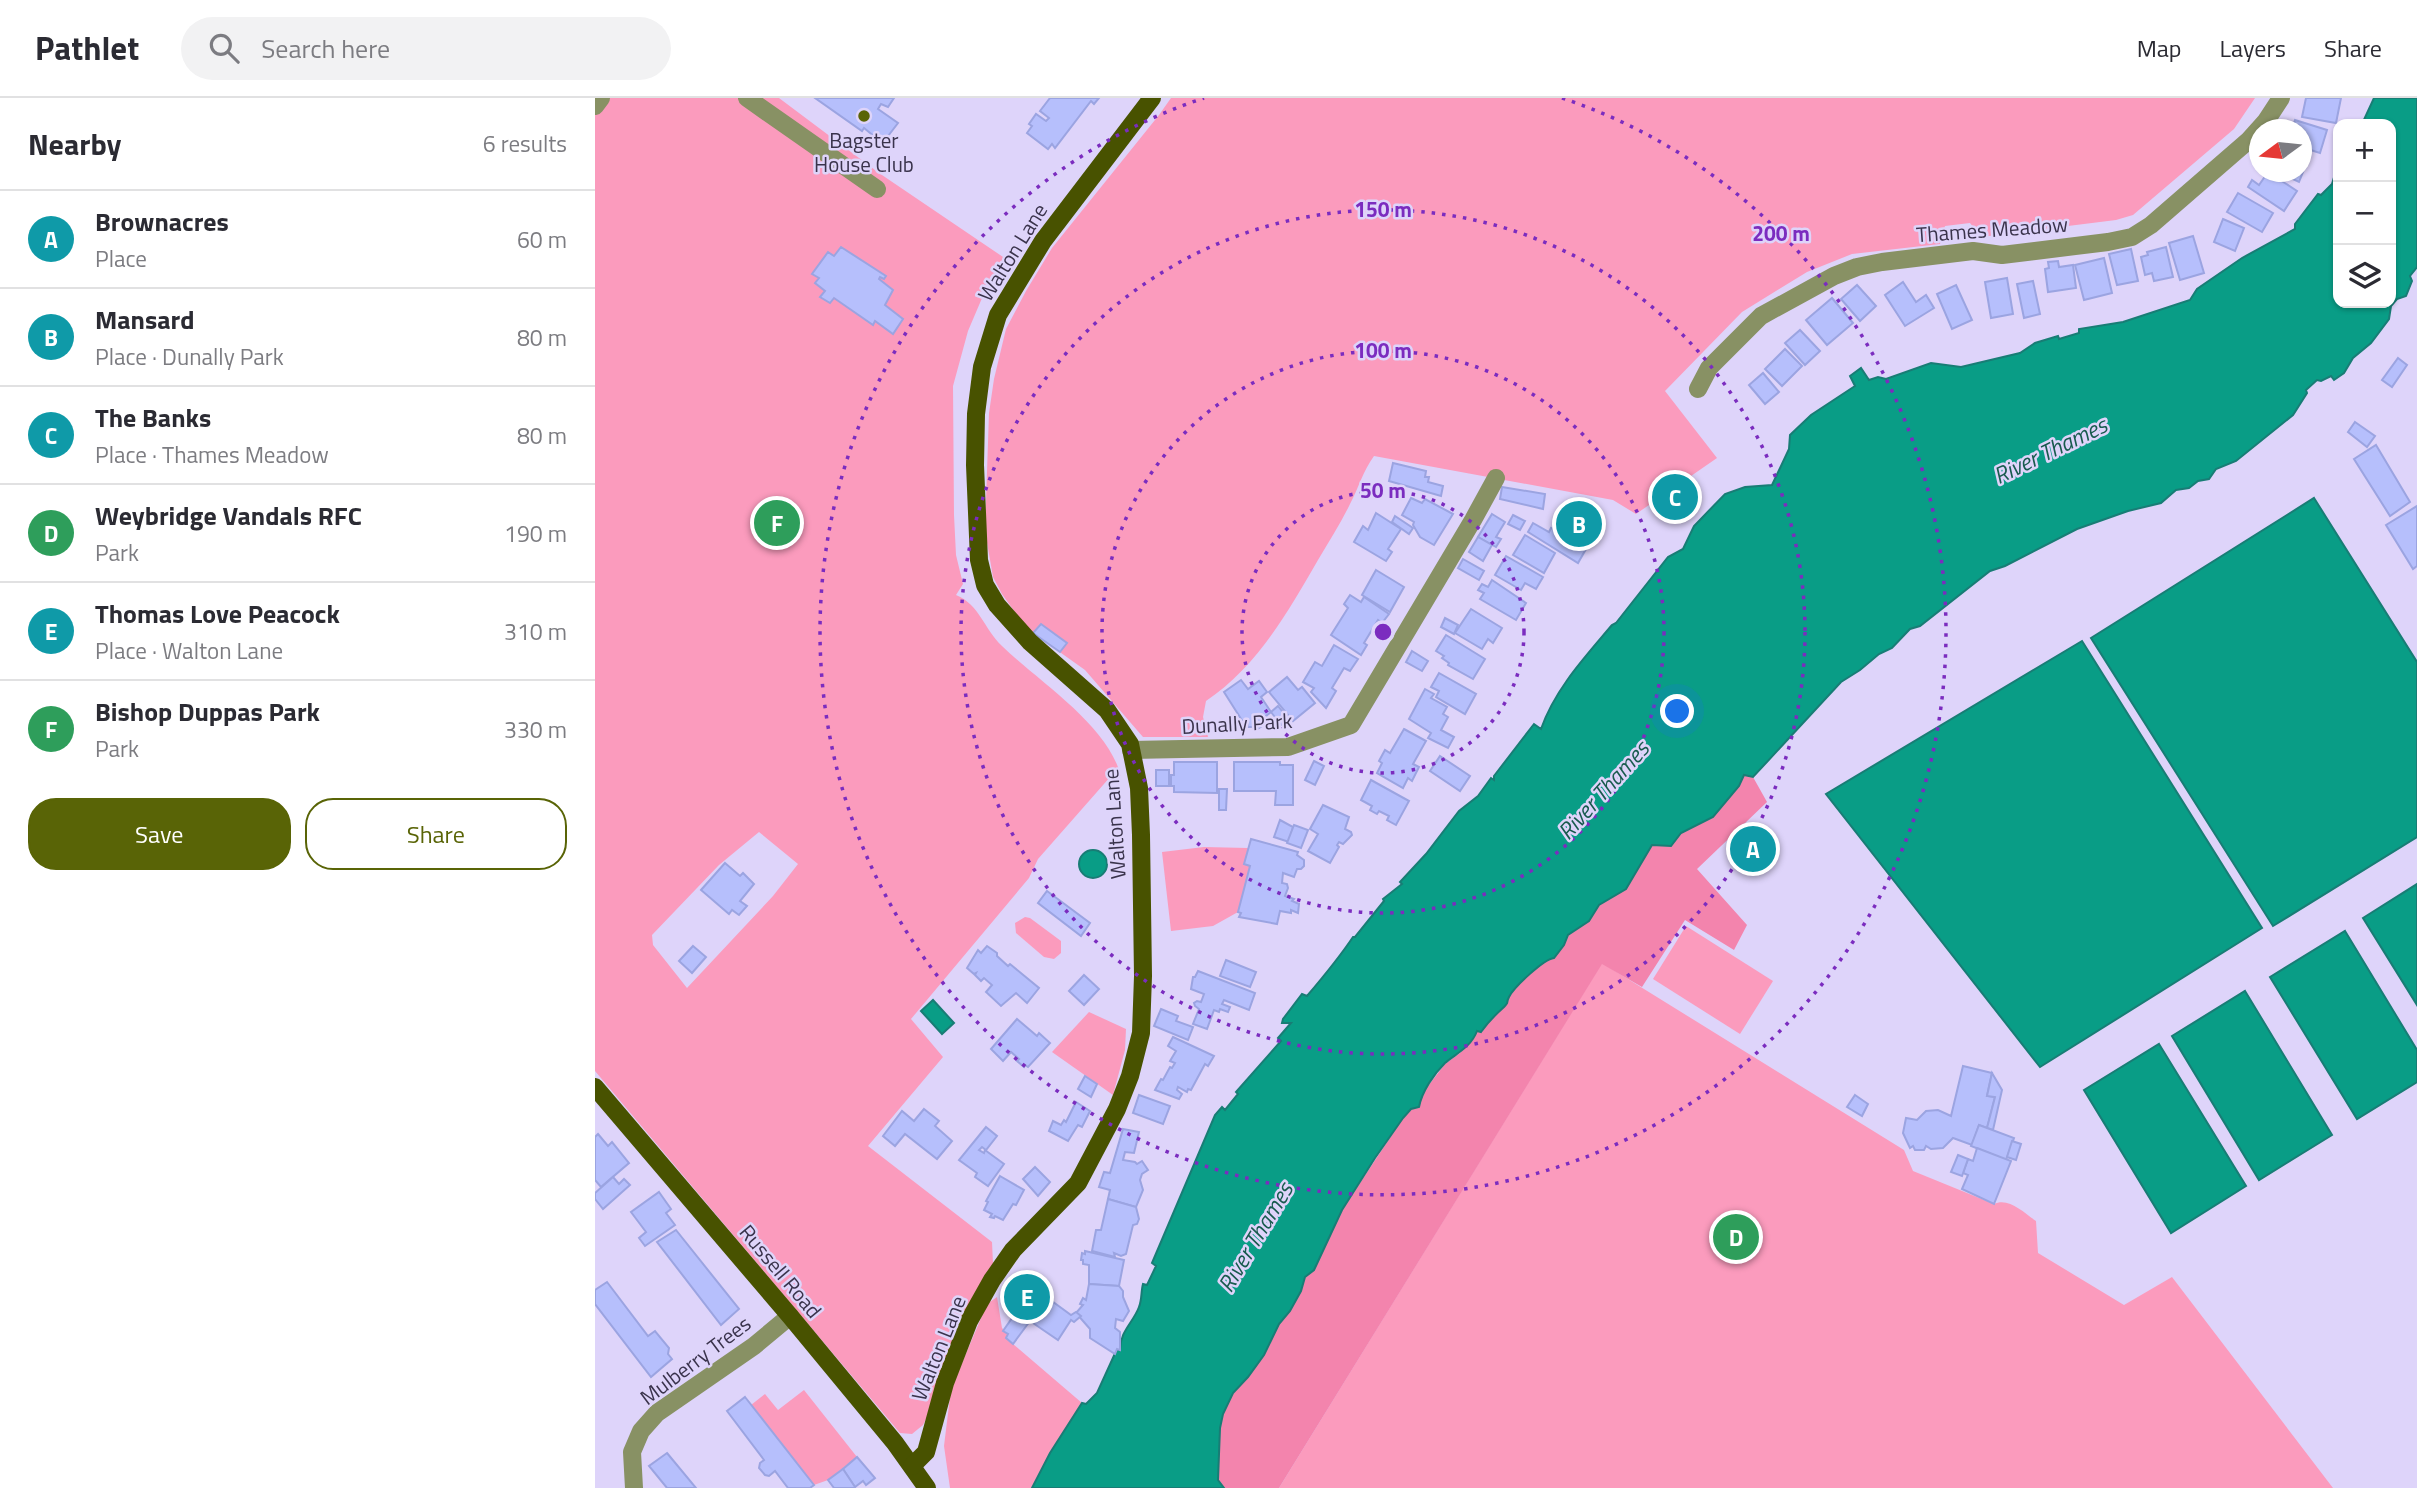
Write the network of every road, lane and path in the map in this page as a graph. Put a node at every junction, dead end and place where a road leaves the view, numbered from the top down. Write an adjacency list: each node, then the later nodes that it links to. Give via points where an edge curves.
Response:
1 (601, 98): 5 (street)
2 (747, 98): 6 (street)
3 (1152, 98): 9 (main road, Walton Lane, via 1043,241 998,315 982,367 976,414 979,547 985,585 1030,642 1107,710)
4 (2281, 98): 7 (street, Thames Meadow, via 2249,140 2131,237 2002,256 1973,251 1857,267 1761,316 1709,368)
5 (595, 106)
6 (877, 188)
7 (1698, 389)
8 (1496, 478): 9 (street, Dunally Park, via 1351,725 1288,747)
9 (1131, 750): 12 (main road, Walton Lane, via 1139,788 1143,976 1141,1033 1130,1076 1078,1183 1028,1233 992,1280 969,1321 926,1452)
10 (595, 1087): 11 (main road, Russell Road)
11 (790, 1316): 12 (main road, Russell Road); 13 (street, Mulberry Trees, via 657,1413 641,1431 632,1452)
12 (912, 1466): 14 (main road, Russell Road)
13 (634, 1488)
14 (927, 1488)

